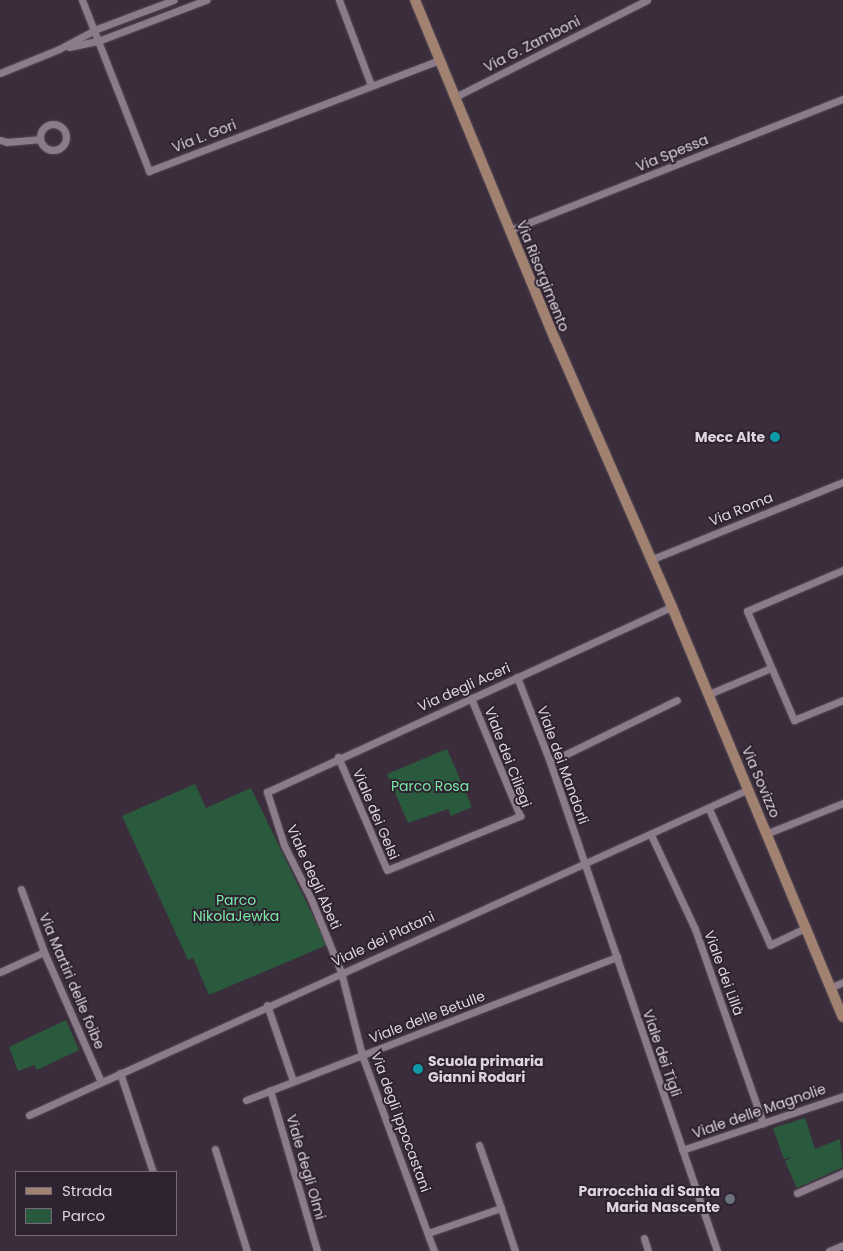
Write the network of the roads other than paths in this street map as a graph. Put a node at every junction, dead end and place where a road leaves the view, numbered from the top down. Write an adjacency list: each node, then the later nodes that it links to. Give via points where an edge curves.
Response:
1 (82, 0): 8 (street, Via L. Gori)
2 (174, 0): 8 (street)
3 (206, 0): 7 (street)
4 (339, 0): 13 (street)
5 (416, 0): 11 (street, Via Risorgimento)
6 (648, 0): 14 (street, Via G. Zamboni)
7 (187, 3): 9 (street)
8 (94, 30): 9 (street, Via L. Gori); 10 (street)
9 (98, 41): 10 (street); 13 (street, Via L. Gori, via 149,171)
10 (59, 50): 12 (street)
11 (440, 60): 13 (street, Via L. Gori); 14 (street, Via Risorgimento)
12 (0, 73)
13 (371, 85)
14 (455, 97): 18 (street, Via Risorgimento)
15 (843, 99): 18 (street, Via Spessa)
16 (39, 139): 17 (street)
17 (0, 140)
18 (510, 230): 20 (street, Via Risorgimento)
19 (843, 482): 20 (street, Via Roma)
20 (650, 560): 22 (street, Via Sovizzo)
21 (843, 570): 23 (street, via 747,611)
22 (672, 607): 24 (street, Via degli Aceri); 25 (street, Via Sovizzo)
23 (772, 668): 25 (street); 28 (street, via 794,720)
24 (517, 677): 26 (street, Via degli Aceri); 30 (street, Viale dei Mandorli)
25 (709, 694): 31 (street, Via Sovizzo)
26 (471, 698): 29 (street, Via degli Aceri); 37 (street, Viale dei Ciliegi, via 520,816)
27 (676, 700): 30 (street)
28 (843, 700)
29 (338, 757): 32 (street, Via degli Aceri); 37 (street, Viale dei Gelsi, via 387,870)
30 (550, 762): 38 (street, Viale dei Mandorli)
31 (749, 789): 34 (street, Viale dei Platani); 35 (street, Via Sovizzo)
32 (267, 792): 44 (street, Viale degli Abeti, via 284,845 312,899)
33 (843, 803): 35 (street)
34 (709, 809): 36 (street, Viale dei Platani); 40 (street, via 770,945)
35 (768, 833): 40 (street, Via Sovizzo)
36 (651, 834): 38 (street, Viale dei Platani); 57 (street, Viale dei Lillà, via 695,929)
37 (452, 842)
38 (584, 862): 42 (street, Viale dei Tigli); 44 (street, Viale dei Platani)
39 (21, 889): 41 (street, Via Martiri delle foibe)
40 (807, 927): 46 (street, Via Sovizzo)
41 (44, 952): 43 (street); 52 (street, Via Martiri delle foibe)
42 (617, 957): 49 (street, Viale delle Betulle); 60 (street, Viale dei Tigli)
43 (0, 972)
44 (341, 972): 47 (street, Viale dei Platani); 49 (street, Via degli Ippocastani)
45 (843, 982): 46 (street)
46 (832, 987): 48 (street, Via Sovizzo)
47 (267, 1005): 50 (street, Viale dei Platani); 51 (street)
48 (843, 1017)
49 (362, 1054): 51 (street, Viale delle Betulle); 65 (street, Via degli Ippocastani)
50 (120, 1073): 52 (street, Viale dei Platani); 61 (street)
51 (293, 1081): 53 (street, Viale delle Betulle)
52 (101, 1082): 56 (street, Viale dei Platani)
53 (270, 1090): 55 (street, Viale delle Betulle); 69 (street, Viale degli Olmi)
54 (843, 1096): 57 (street, Viale delle Magnolie)
55 (246, 1100)
56 (28, 1115)
57 (763, 1123): 60 (street, Viale delle Magnolie)
58 (479, 1145): 64 (street)
59 (215, 1149): 68 (street)
60 (682, 1150): 73 (street, Viale dei Tigli)
61 (153, 1171)
62 (843, 1173): 63 (street)
63 (797, 1193)
64 (501, 1208): 65 (street); 71 (street)
65 (428, 1233): 70 (street, Via degli Ippocastani)
66 (644, 1238): 72 (street)
67 (843, 1245): 74 (street)
68 (247, 1251)
69 (317, 1251)
70 (434, 1251)
71 (515, 1251)
72 (648, 1251)
73 (717, 1251)
74 (829, 1251)

